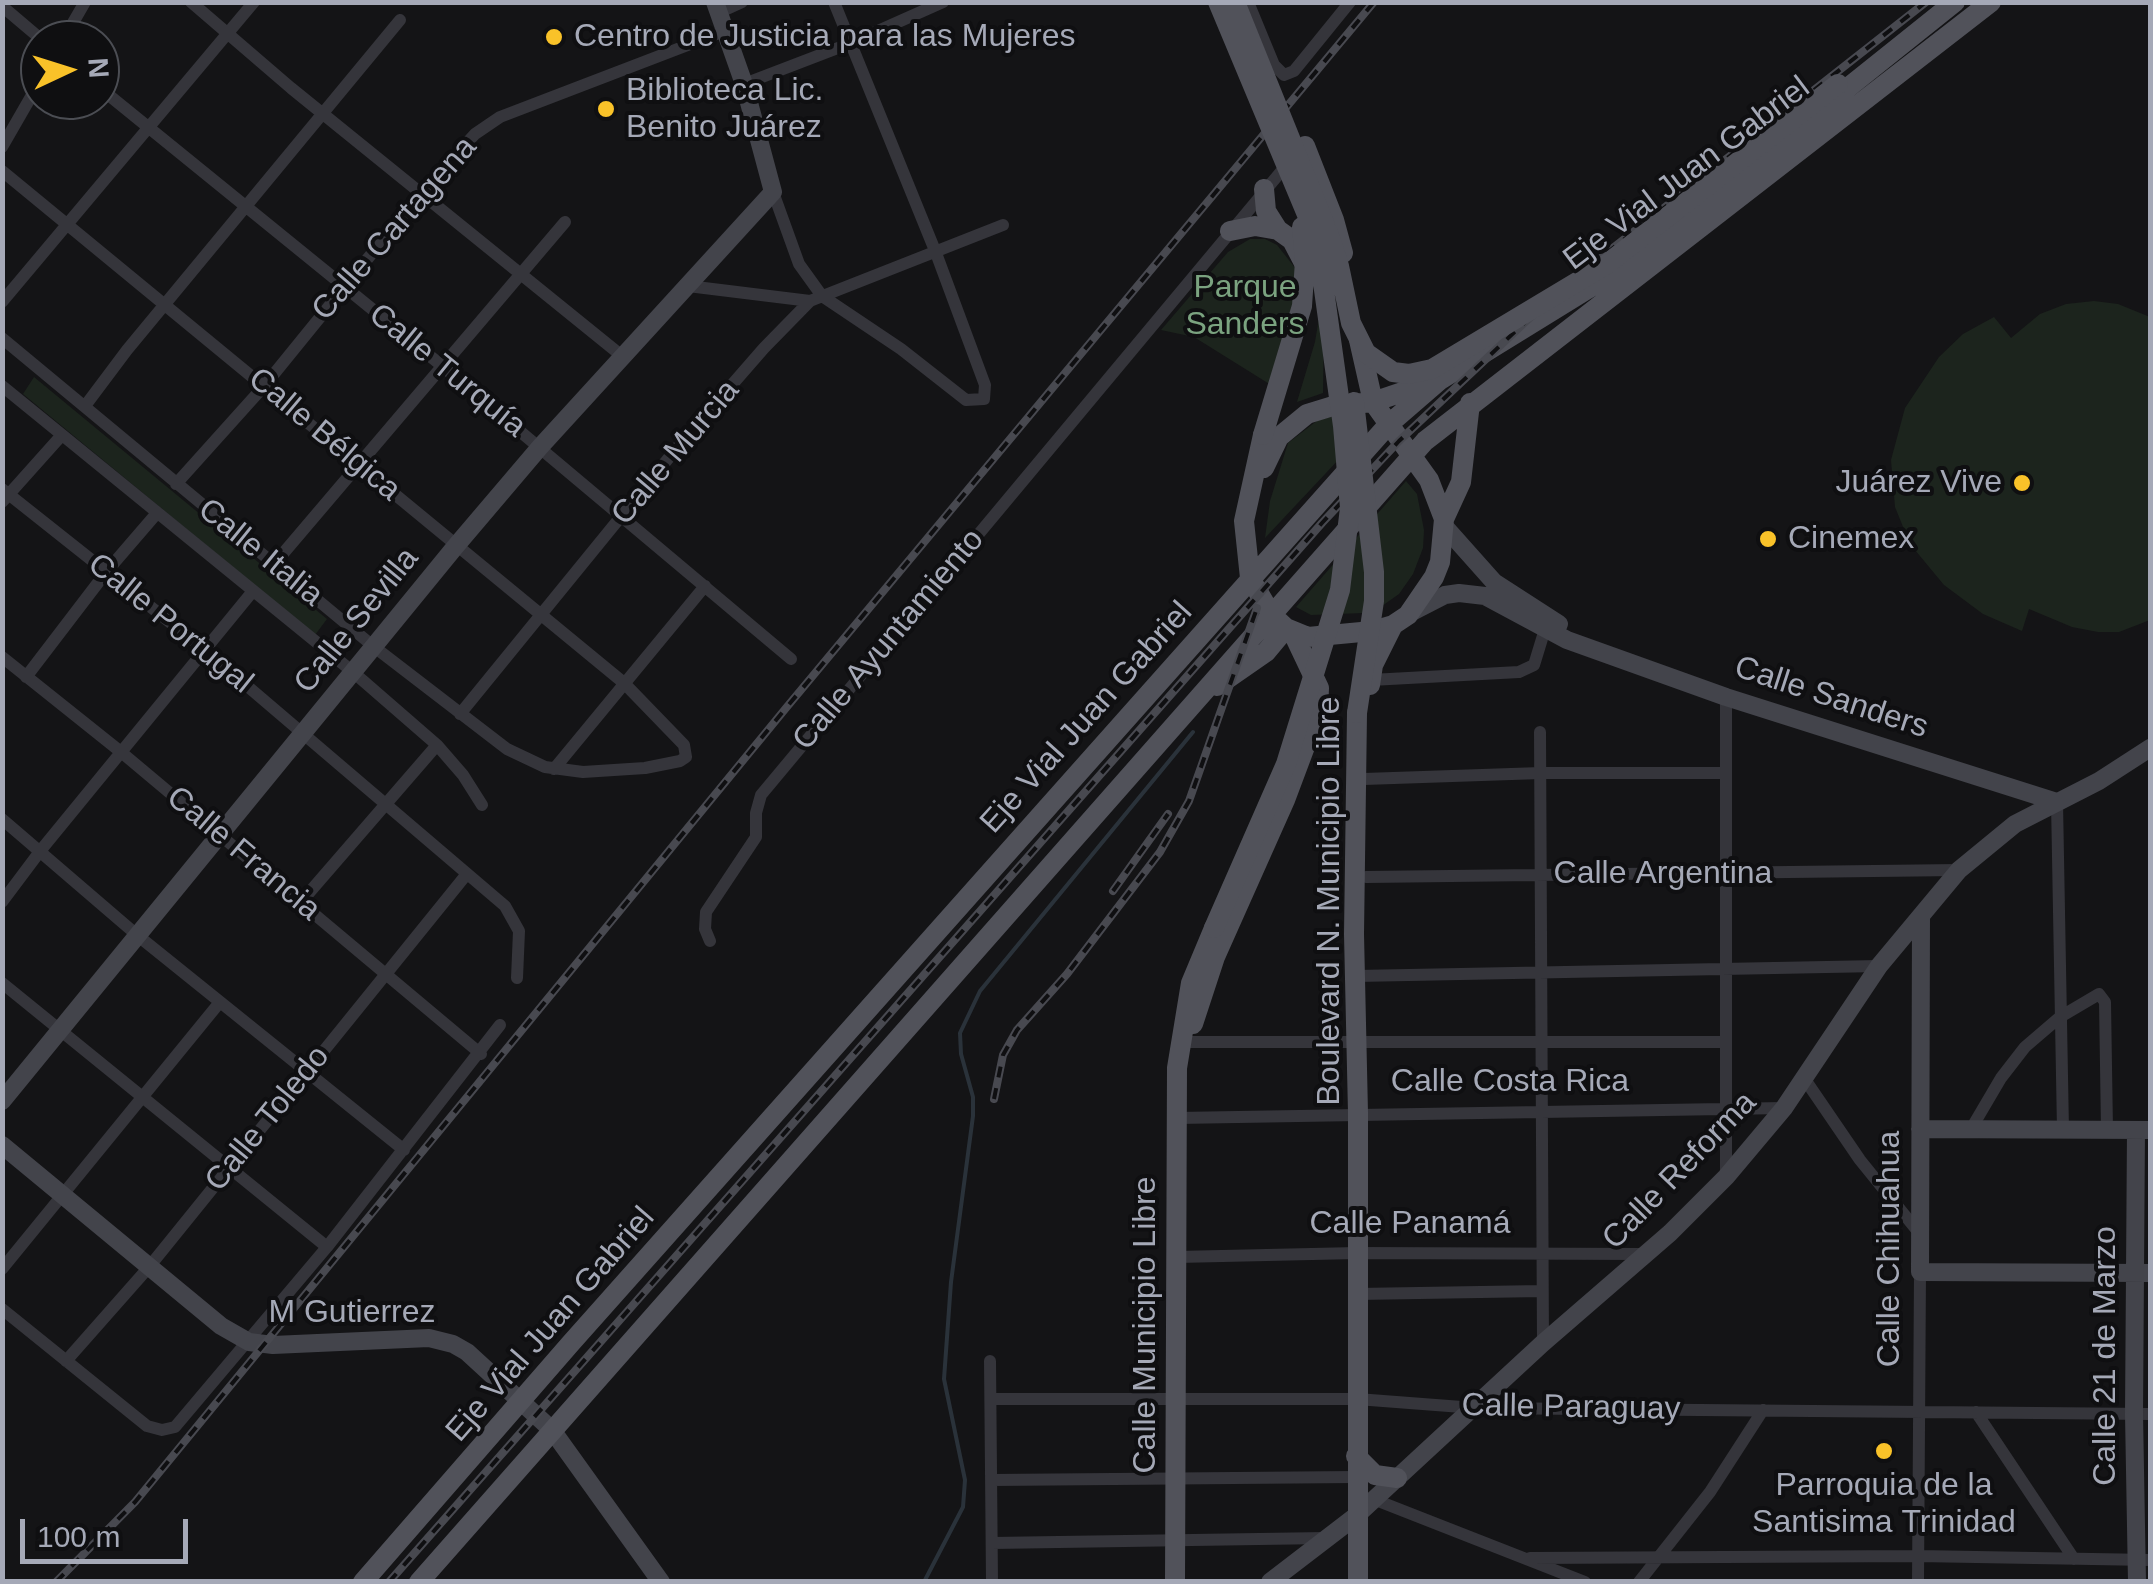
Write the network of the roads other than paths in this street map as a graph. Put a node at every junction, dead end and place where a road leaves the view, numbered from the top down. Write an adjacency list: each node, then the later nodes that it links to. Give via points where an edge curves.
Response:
1 (191, 2): 14 (street)
2 (254, 2): 14 (street)
3 (742, 2): 12 (street, Calle Cartagena)
4 (834, 2): 15 (street)
5 (943, 2): 15 (street)
6 (1218, 2): 25 (main road, Boulevard N. Municipio Libre, bridge)
7 (1236, 2): 35 (main road, Boulevard N. Municipio Libre, bridge)
8 (1248, 2): 9 (street, via 1284,75)
9 (1350, 2)
10 (1954, 2): 16 (main road, Eje Vial Juan Gabriel)
11 (1991, 2): 52 (main road, Eje Vial Juan Gabriel)
12 (721, 15): 17 (street); 27 (street, Calle Cartagena, via 500,117)
13 (400, 20): 19 (street)
14 (228, 33): 19 (street); 21 (street)
15 (851, 43): 17 (street); 36 (street)
16 (1891, 55): 35 (main road, bridge, via 1838,84 1607,264 1432,369 1392,372 1366,353 1351,323); 47 (main road, Eje Vial Juan Gabriel, via 1624,266)
17 (744, 84): 28 (street)
18 (120, 105): 21 (street, Calle Turquía)
19 (324, 112): 27 (street); 29 (street)
20 (20, 115): 22 (street)
21 (147, 127): 29 (street, Calle Turquía); 32 (street)
22 (2, 146)
23 (1304, 146): 26 (street, Calle Ayuntamiento); 46 (main road, via 1334,220)
24 (2, 171): 32 (street, Calle Bélgica)
25 (1296, 186): 65 (main road, bridge, via 1305,261 1302,306 1263,435 1244,521); 124 (main road, Boulevard N. Municipio Libre, bridge, via 1324,285 1350,484 1349,536 1340,590 1279,785 1191,983)
26 (1264, 189): 33 (main road, via 1266,211); 34 (street, Calle Ayuntamiento)
27 (421, 192): 37 (street); 38 (street, Calle Cartagena)
28 (773, 192): 39 (street, Calle Sevilla); 40 (street)
29 (244, 208): 38 (street, Calle Turquía); 42 (street)
30 (564, 222): 37 (street)
31 (1003, 224): 36 (street, Calle Murcia)
32 (68, 225): 41 (street); 42 (street, Calle Bélgica)
33 (1278, 230): 34 (main road); 58 (main road, via 1301,253 1307,294)
34 (1230, 231): 112 (street, Calle Ayuntamiento, via 761,795 756,837 706,912)
35 (1328, 232): 115 (main road, Boulevard N. Municipio Libre, bridge, via 1374,572 1354,752)
36 (936, 253): 40 (street, Calle Murcia); 40 (street, via 985,385 984,400 966,400 902,349)
37 (519, 274): 44 (street); 45 (street)
38 (343, 286): 45 (street, Calle Turquía); 48 (street, Calle Cartagena)
39 (688, 286): 40 (street); 44 (street, Calle Sevilla)
40 (816, 298): 63 (street, Calle Murcia, via 714,406)
41 (2, 302)
42 (164, 306): 48 (street, Calle Bélgica); 53 (street)
43 (2, 338): 53 (street, Calle Italia)
44 (622, 356): 56 (street, Calle Sevilla)
45 (441, 364): 56 (street, Calle Turquía); 59 (street)
46 (1365, 368): 50 (main road); 51 (main road)
47 (1440, 380): 50 (main road); 54 (main road, Eje Vial Juan Gabriel)
48 (265, 385): 59 (street, Calle Bélgica); 60 (street, Calle Cartagena)
49 (2, 386): 55 (street, Calle Italia)
50 (1410, 388): 51 (main road)
51 (1373, 402): 54 (main road); 58 (main road, via 1307,414)
52 (1470, 403): 57 (main road, Eje Vial Juan Gabriel); 64 (main road, via 1461,482)
53 (84, 406): 60 (street, Calle Italia)
54 (1388, 426): 57 (main road); 69 (main road, Eje Vial Juan Gabriel)
55 (60, 436): 61 (street); 62 (street, Calle Italia)
56 (540, 447): 63 (street, Calle Turquía); 66 (street, Calle Sevilla)
57 (1411, 456): 64 (main road, via 1429,480); 74 (main road, Eje Vial Juan Gabriel)
58 (1267, 459): 65 (main road)
59 (359, 463): 66 (street, Calle Bélgica); 67 (street)
60 (176, 484): 67 (street, Calle Italia)
61 (4, 495): 68 (street, Calle Portugal)
62 (157, 514): 68 (street); 71 (street, Calle Italia)
63 (622, 518): 70 (street, Calle Turquía); 72 (street, Calle Murcia)
64 (1445, 523): 73 (main road, via 1434,577); 76 (street, Calle Sanders, via 1494,582)
65 (1247, 538): 69 (main road)
66 (455, 547): 72 (street, Calle Bélgica); 77 (street, Calle Sevilla)
67 (275, 563): 77 (street, Calle Italia)
68 (108, 571): 78 (street, Calle Portugal); 82 (street)
69 (1250, 578): 74 (main road); 169 (main road, Eje Vial Juan Gabriel)
70 (705, 586): 80 (street, Calle Turquía); 84 (street)
71 (252, 591): 78 (street); 81 (street, Calle Italia)
72 (542, 616): 84 (street, Calle Bélgica); 86 (street, Calle Murcia)
73 (1400, 620): 74 (main road, via 1321,637); 75 (street, Calle Sanders, via 1445,595 1474,594); 83 (main road, via 1381,644)
74 (1283, 624): 124 (main road, via 1320,688 1318,712); 175 (main road, Eje Vial Juan Gabriel, via 1266,652 1202,693)
75 (1545, 629): 76 (street, Calle Sanders); 83 (street, via 1528,670)
76 (1588, 645): 85 (street, Calle Sanders)
77 (373, 646): 81 (street, Calle Sevilla); 86 (street, Calle Italia)
78 (204, 650): 88 (street, Calle Portugal); 92 (street)
79 (2, 657): 82 (street, Calle Francia)
80 (791, 659)
81 (353, 672): 88 (street, Calle Sevilla); 89 (street, Calle Italia)
82 (26, 677): 92 (street, Calle Francia)
83 (1370, 680): 96 (main road)
84 (624, 683): 90 (street, Calle Bélgica); 93 (street)
85 (1726, 696): 94 (street); 97 (street, Calle Sanders)
86 (460, 714): 93 (street, Calle Italia, via 522,758)
87 (1540, 732): 95 (street)
88 (302, 736): 98 (street, Calle Portugal); 101 (street, Calle Sevilla)
89 (437, 745): 98 (street); 99 (street, Calle Italia)
90 (684, 745): 93 (street, Calle Italia, via 684,759 662,765)
91 (2150, 748): 97 (street, Calle Reforma)
92 (121, 752): 101 (street, Calle Francia); 102 (street)
93 (554, 769)
94 (1726, 772): 95 (street); 105 (street)
95 (1540, 773): 96 (street); 104 (street)
96 (1364, 778): 107 (main road)
97 (2057, 802): 103 (street, Calle Reforma, via 2015,824); 121 (street)
98 (384, 804): 106 (street, Calle Portugal); 109 (street)
99 (482, 805)
100 (2, 819): 102 (street)
101 (220, 836): 109 (street, Calle Francia); 111 (street, Calle Sevilla)
102 (41, 850): 108 (street); 111 (street)
103 (1960, 870): 105 (street, Calle Argentina); 110 (street, Calle Reforma)
104 (1541, 874): 105 (street, Calle Argentina); 107 (street, Calle Argentina); 116 (street)
105 (1726, 874): 114 (street)
106 (466, 875): 117 (street, Calle Toledo); 118 (street, Calle Portugal, via 516,922)
107 (1366, 878): 115 (main road, via 1364,944)
108 (2, 902)
109 (301, 902): 117 (street, Calle Francia)
110 (1921, 917): 113 (street, Calle Reforma); 138 (street, Calle Chihuahua)
111 (137, 935): 120 (street); 123 (street, Calle Sevilla)
112 (710, 941)
113 (1879, 966): 114 (street); 130 (street, Calle Reforma)
114 (1725, 969): 116 (street); 125 (street)
115 (1356, 970): 116 (street); 127 (main road, Boulevard N. Municipio Libre)
116 (1542, 970): 126 (street)
117 (386, 974): 128 (street, Calle Francia); 129 (street, Calle Toledo)
118 (517, 978)
119 (2, 983): 123 (street)
120 (220, 1002): 129 (street); 132 (street)
121 (2060, 1017): 139 (street, via 2012,1062); 140 (street); 141 (street, via 2095,995 2104,998)
122 (500, 1026): 128 (street)
123 (60, 1031): 131 (street, Calle Sevilla); 132 (street)
124 (1184, 1042): 127 (street); 137 (main road, Calle Municipio Libre)
125 (1726, 1042): 126 (street); 134 (street)
126 (1542, 1043): 127 (street); 135 (street)
127 (1357, 1044): 136 (main road, Boulevard N. Municipio Libre)
128 (481, 1054): 144 (street)
129 (306, 1071): 144 (street); 145 (street, Calle Toledo)
130 (1804, 1078): 133 (street, Calle Reforma); 149 (street)
131 (2, 1100)
132 (143, 1100): 145 (street); 147 (street)
133 (1784, 1108): 134 (street, Calle Costa Rica); 146 (street, Calle Reforma)
134 (1726, 1110): 135 (street, Calle Costa Rica); 146 (street)
135 (1542, 1112): 136 (street, Calle Costa Rica); 152 (street)
136 (1358, 1113): 137 (street, Calle Costa Rica); 151 (main road, Boulevard N. Municipio Libre)
137 (1177, 1118): 154 (main road, Calle Municipio Libre)
138 (1920, 1129): 139 (street); 149 (street, Calle Chihuahua)
139 (1972, 1130): 140 (street)
140 (2063, 1130): 141 (street)
141 (2108, 1130): 142 (street)
142 (2143, 1130): 148 (street, Calle 21 de Marzo)
143 (2, 1145): 147 (street, M Gutierrez)
144 (404, 1150): 150 (street)
145 (226, 1168): 150 (street); 155 (street, Calle Toledo)
146 (1726, 1176): 153 (street, Calle Reforma)
147 (64, 1196): 155 (street, M Gutierrez); 156 (street)
148 (2143, 1199): 158 (street, Calle 21 de Marzo)
149 (1920, 1234): 157 (street, Calle Chihuahua)
150 (327, 1247): 162 (street)
151 (1357, 1253): 152 (street, Calle Panamá); 154 (street, Calle Panamá); 160 (main road, Boulevard N. Municipio Libre)
152 (1542, 1253): 153 (street, Calle Panamá); 159 (street)
153 (1644, 1254): 163 (street, Calle Reforma)
154 (1176, 1257): 166 (main road, Calle Municipio Libre)
155 (150, 1267): 162 (street, M Gutierrez); 164 (street, Calle Toledo)
156 (2, 1269)
157 (1920, 1272): 158 (street); 172 (street, Calle Chihuahua)
158 (2143, 1273): 174 (street, Calle 21 de Marzo)
159 (1542, 1290): 160 (street); 163 (street)
160 (1357, 1294): 168 (main road, Boulevard N. Municipio Libre)
161 (2, 1309): 164 (street)
162 (249, 1342): 164 (street, via 184,1420 168,1429 148,1426); 169 (street, M Gutierrez, via 442,1340 467,1352)
163 (1543, 1343): 170 (street, Calle Reforma)
164 (66, 1361)
165 (990, 1361): 167 (street)
166 (1174, 1398): 167 (street, Calle Paraguay); 168 (street, Calle Paraguay); 177 (main road, Calle Municipio Libre)
167 (992, 1399): 179 (street)
168 (1357, 1399): 170 (street, Calle Paraguay); 176 (main road, Boulevard N. Municipio Libre)
169 (522, 1401): 175 (street, M Gutierrez); 190 (main road, Eje Vial Juan Gabriel)
170 (1475, 1408): 171 (street, Calle Paraguay); 178 (street, Calle Reforma)
171 (1762, 1410): 172 (street, Calle Paraguay); 185 (street)
172 (1919, 1412): 173 (street, Calle Paraguay); 186 (street, Calle Chihuahua)
173 (1976, 1412): 174 (street, Calle Paraguay); 188 (street)
174 (2142, 1414): 189 (street, Calle 21 de Marzo)
175 (552, 1430): 191 (main road); 192 (street, M Gutierrez)
176 (1356, 1467): 177 (street); 178 (main road); 181 (main road, Boulevard N. Municipio Libre)
177 (1175, 1478): 179 (street); 183 (main road, Calle Municipio Libre)
178 (1397, 1478): 180 (street, Calle Reforma)
179 (992, 1480): 184 (street)
180 (1373, 1500): 181 (street, Calle Reforma); 187 (street)
181 (1356, 1516): 182 (street, Calle Reforma); 196 (main road, Boulevard N. Municipio Libre)
182 (1326, 1538): 183 (street); 195 (street, Calle Reforma)
183 (1175, 1540): 184 (street); 194 (main road, Calle Municipio Libre)
184 (992, 1543): 193 (street)
185 (1660, 1556): 186 (street); 187 (street); 198 (street)
186 (1918, 1556): 188 (street); 199 (street, Calle Chihuahua)
187 (1530, 1558): 197 (street)
188 (2074, 1560): 189 (street)
189 (2144, 1560): 200 (street, Calle 21 de Marzo)
190 (363, 1582)
191 (418, 1582)
192 (661, 1582)
193 (992, 1582)
194 (1175, 1582)
195 (1270, 1582)
196 (1358, 1582)
197 (1586, 1582)
198 (1638, 1582)
199 (1918, 1582)
200 (2137, 1582)

